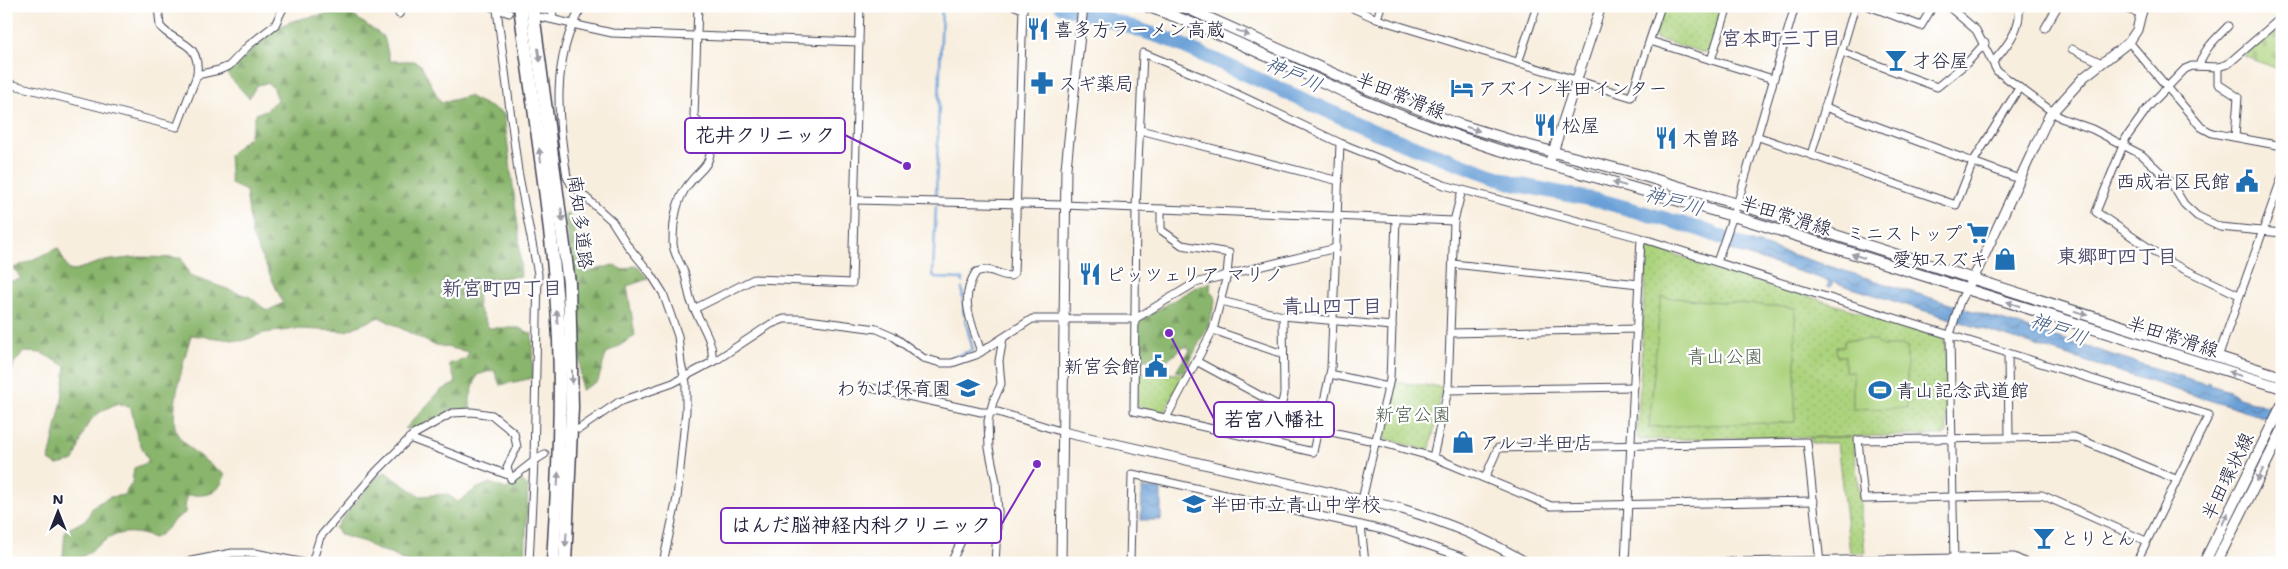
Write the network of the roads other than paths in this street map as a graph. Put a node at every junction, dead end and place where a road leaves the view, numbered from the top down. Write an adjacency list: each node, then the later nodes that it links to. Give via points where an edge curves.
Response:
1 (158, 6): 52 (street, via 160,26 191,49 198,66)
2 (284, 6): 52 (street, via 275,25 229,66)
3 (403, 6): 31 (street)
4 (489, 6): 28 (street)
5 (532, 6): 156 (highway, 南知多道路, one-way to 156, via 569,283 572,408)
6 (552, 6): 34 (street)
7 (582, 6): 36 (street)
8 (698, 6): 39 (street)
9 (860, 6): 41 (street)
10 (1015, 6): 76 (street, via 1023,9)
11 (1083, 6): 77 (street)
12 (1146, 6): 69 (main road, 半田常滑線, via 1409,119)
13 (1182, 6): 66 (main road, 半田常滑線, one-way to 66, via 1413,107)
14 (1348, 6): 35 (street)
15 (1381, 6): 35 (street)
16 (1537, 6): 47 (street)
17 (1601, 6): 54 (street)
18 (1661, 6): 40 (street)
19 (1728, 6): 46 (street)
20 (1795, 6): 53 (street)
21 (1855, 6): 45 (street)
22 (1869, 6): 23 (street, via 1921,26)
23 (1933, 6)
24 (1948, 6): 43 (street, via 1976,30)
25 (2021, 6): 48 (street, via 2019,21 2011,38)
26 (2058, 6): 38 (street)
27 (2117, 6): 30 (street)
28 (497, 10): 29 (street); 137 (street, via 518,171 538,274)
29 (515, 10): 155 (highway, 南知多道路, one-way to 29, via 558,476 559,340 550,235)
30 (2143, 10): 42 (street)
31 (399, 14)
32 (540, 17): 34 (street)
33 (2282, 17): 51 (street, via 2235,59)
34 (554, 20): 36 (street)
35 (1377, 20): 47 (street)
36 (572, 24): 39 (street, via 612,33); 114 (street, via 559,69 558,106 567,177 612,221 663,293 676,328)
37 (2228, 26): 50 (street, via 2208,46)
38 (2045, 28)
39 (697, 36): 41 (street); 96 (street, via 694,116 712,144 709,162 688,184 679,200 673,242)
40 (1650, 41): 46 (street); 54 (street, via 1631,97)
41 (859, 42): 74 (street)
42 (2130, 42): 49 (street); 56 (street)
43 (1985, 43): 45 (street, via 1968,62 1937,87); 48 (street)
44 (2072, 49): 49 (street)
45 (1842, 52): 58 (street)
46 (1711, 60): 53 (street)
47 (1518, 62): 54 (street)
48 (1993, 62): 57 (street, via 1997,71)
49 (2102, 64): 59 (street, via 2084,77)
50 (2200, 66): 51 (street); 56 (street, via 2185,69)
51 (2218, 67): 62 (street, via 2218,84 2238,97)
52 (197, 75): 55 (street, via 177,127)
53 (1773, 79): 61 (street)
54 (1577, 80): 66 (street)
55 (6, 83)
56 (2167, 86): 62 (street, via 2201,127 2212,133); 64 (street, via 2136,123)
57 (2019, 88): 59 (street); 68 (street)
58 (1825, 107): 67 (street); 68 (street)
59 (2052, 112): 64 (street); 71 (street)
60 (1140, 130): 63 (street, via 1143,53); 72 (street); 78 (street)
61 (1756, 136): 67 (street); 75 (street)
62 (2235, 137): 65 (street)
63 (1340, 142): 72 (street); 73 (street)
64 (2124, 144): 84 (street, via 2170,181 2196,216 2220,228); 94 (street, via 2096,212 2171,264)
65 (2282, 146)
66 (1553, 153): 69 (street); 75 (main road, 半田常滑線)
67 (1811, 155): 68 (street, via 1956,205)
68 (1973, 162): 71 (street)
69 (1549, 164): 81 (main road, 半田常滑線, one-way to 69)
70 (2282, 177): 84 (street)
71 (2019, 179): 91 (street)
72 (1339, 181): 80 (street)
73 (1462, 190): 83 (street); 86 (street)
74 (855, 200): 76 (street); 96 (street, via 852,283 754,279)
75 (1736, 204): 81 (street); 91 (main road, 半田常滑線)
76 (1016, 205): 77 (street); 107 (street, via 1014,273 1006,276 987,268 976,272 967,288 969,313)
77 (1064, 205): 78 (street); 98 (street)
78 (1136, 208): 79 (street); 99 (street)
79 (1161, 209): 80 (street); 90 (street, via 1161,230 1182,245 1229,253)
80 (1337, 216): 82 (street); 87 (street)
81 (1732, 216): 88 (street); 93 (main road, 半田常滑線, one-way to 81)
82 (1396, 218): 83 (street); 101 (street)
83 (1454, 221): 89 (street)
84 (2263, 230): 85 (street); 94 (street)
85 (2282, 232)
86 (1641, 238): 88 (street); 92 (street)
87 (1336, 248): 90 (street); 100 (street)
88 (1717, 262): 105 (street)
89 (1453, 264): 92 (street); 104 (street)
90 (1227, 275): 95 (street); 99 (street, via 1194,283)
91 (1972, 279): 93 (street); 110 (main road, 半田常滑線, one-way to 110)
92 (1639, 284): 102 (street)
93 (1966, 290): 105 (street); 119 (main road, 半田常滑線, one-way to 93)
94 (2239, 296): 110 (street)
95 (1221, 301): 97 (street); 103 (street)
96 (694, 309): 112 (street, via 706,333)
97 (1282, 316): 100 (street); 109 (street)
98 (1064, 319): 99 (street); 106 (street, via 1032,319); 127 (street)
99 (1135, 319): 124 (street, via 1134,410)
100 (1333, 321): 101 (street); 113 (street)
101 (1392, 326): 118 (street)
102 (1637, 329): 104 (street); 117 (street)
103 (1212, 330): 109 (street); 111 (street)
104 (1450, 333): 120 (street)
105 (1950, 335): 108 (street); 130 (street)
106 (1003, 338): 107 (street); 123 (street, via 999,361 1001,384)
107 (980, 352): 112 (street, via 959,362 941,363 923,358 893,336 877,329 791,318 777,321)
108 (2008, 353): 131 (street); 140 (street, via 2209,415)
109 (1283, 354): 122 (street, via 1284,394)
110 (2218, 357): 115 (main road, 半田常滑線)
111 (1196, 361): 122 (street); 124 (street)
112 (712, 362): 114 (street)
113 (1330, 374): 118 (street); 126 (street)
114 (684, 376): 125 (street, via 655,391 619,402); 157 (street, via 686,411 677,498)
115 (2282, 377)
116 (862, 386): 123 (street, via 981,412)
117 (1634, 387): 120 (street); 134 (street)
118 (1388, 388): 133 (street)
119 (2282, 388)
120 (1448, 390): 136 (street)
121 (2281, 406): 169 (main road, 半田環状線, one-way to 121)
122 (1281, 407): 132 (street)
123 (990, 411): 127 (street); 145 (street, via 989,448)
124 (1166, 418): 132 (street)
125 (579, 429)
126 (1318, 429): 132 (street, via 1312,452); 133 (street)
127 (1063, 432): 142 (street); 160 (street)
128 (2281, 433): 170 (main road, 半田環状線, one-way to 170)
129 (409, 438): 138 (street); 138 (street, via 452,413 492,414 517,438 517,447 506,468); 153 (street, via 320,537)
130 (1952, 438): 131 (street); 141 (street); 141 (street, via 1858,440 1864,499)
131 (2009, 438): 140 (street, via 2074,437)
132 (1272, 442)
133 (1376, 442): 136 (street); 142 (street)
134 (1632, 446): 139 (street, via 1498,448); 143 (street, via 1808,442); 144 (street)
135 (545, 454): 137 (street)
136 (1433, 457): 139 (street)
137 (534, 461): 138 (street, via 511,480); 154 (street)
138 (508, 475)
139 (1485, 478): 144 (street, via 1551,506)
140 (2178, 480): 147 (street)
141 (1953, 498): 147 (street, via 2042,495); 149 (street)
142 (1362, 500): 164 (street, via 1455,526)
143 (1814, 501): 144 (street); 150 (street)
144 (1628, 504): 165 (street)
145 (998, 512): 158 (street, via 963,537); 159 (street)
146 (1360, 525): 148 (street, via 1383,530); 161 (street, via 1132,474); 162 (street)
147 (2146, 541): 168 (street)
148 (1463, 560): 163 (street)
149 (1954, 560): 150 (street); 167 (street, via 2014,558)
150 (1820, 562): 166 (street)
151 (181, 563): 152 (street, via 217,555 248,553)
152 (305, 563)
153 (312, 563)
154 (529, 563)
155 (553, 563)
156 (565, 563)
157 (663, 563)
158 (951, 563)
159 (995, 563)
160 (1061, 563)
161 (1130, 563)
162 (1365, 563)
163 (1472, 563)
164 (1527, 563)
165 (1625, 563)
166 (1728, 563)
167 (2024, 563)
168 (2136, 563)
169 (2204, 563)
170 (2216, 563)

